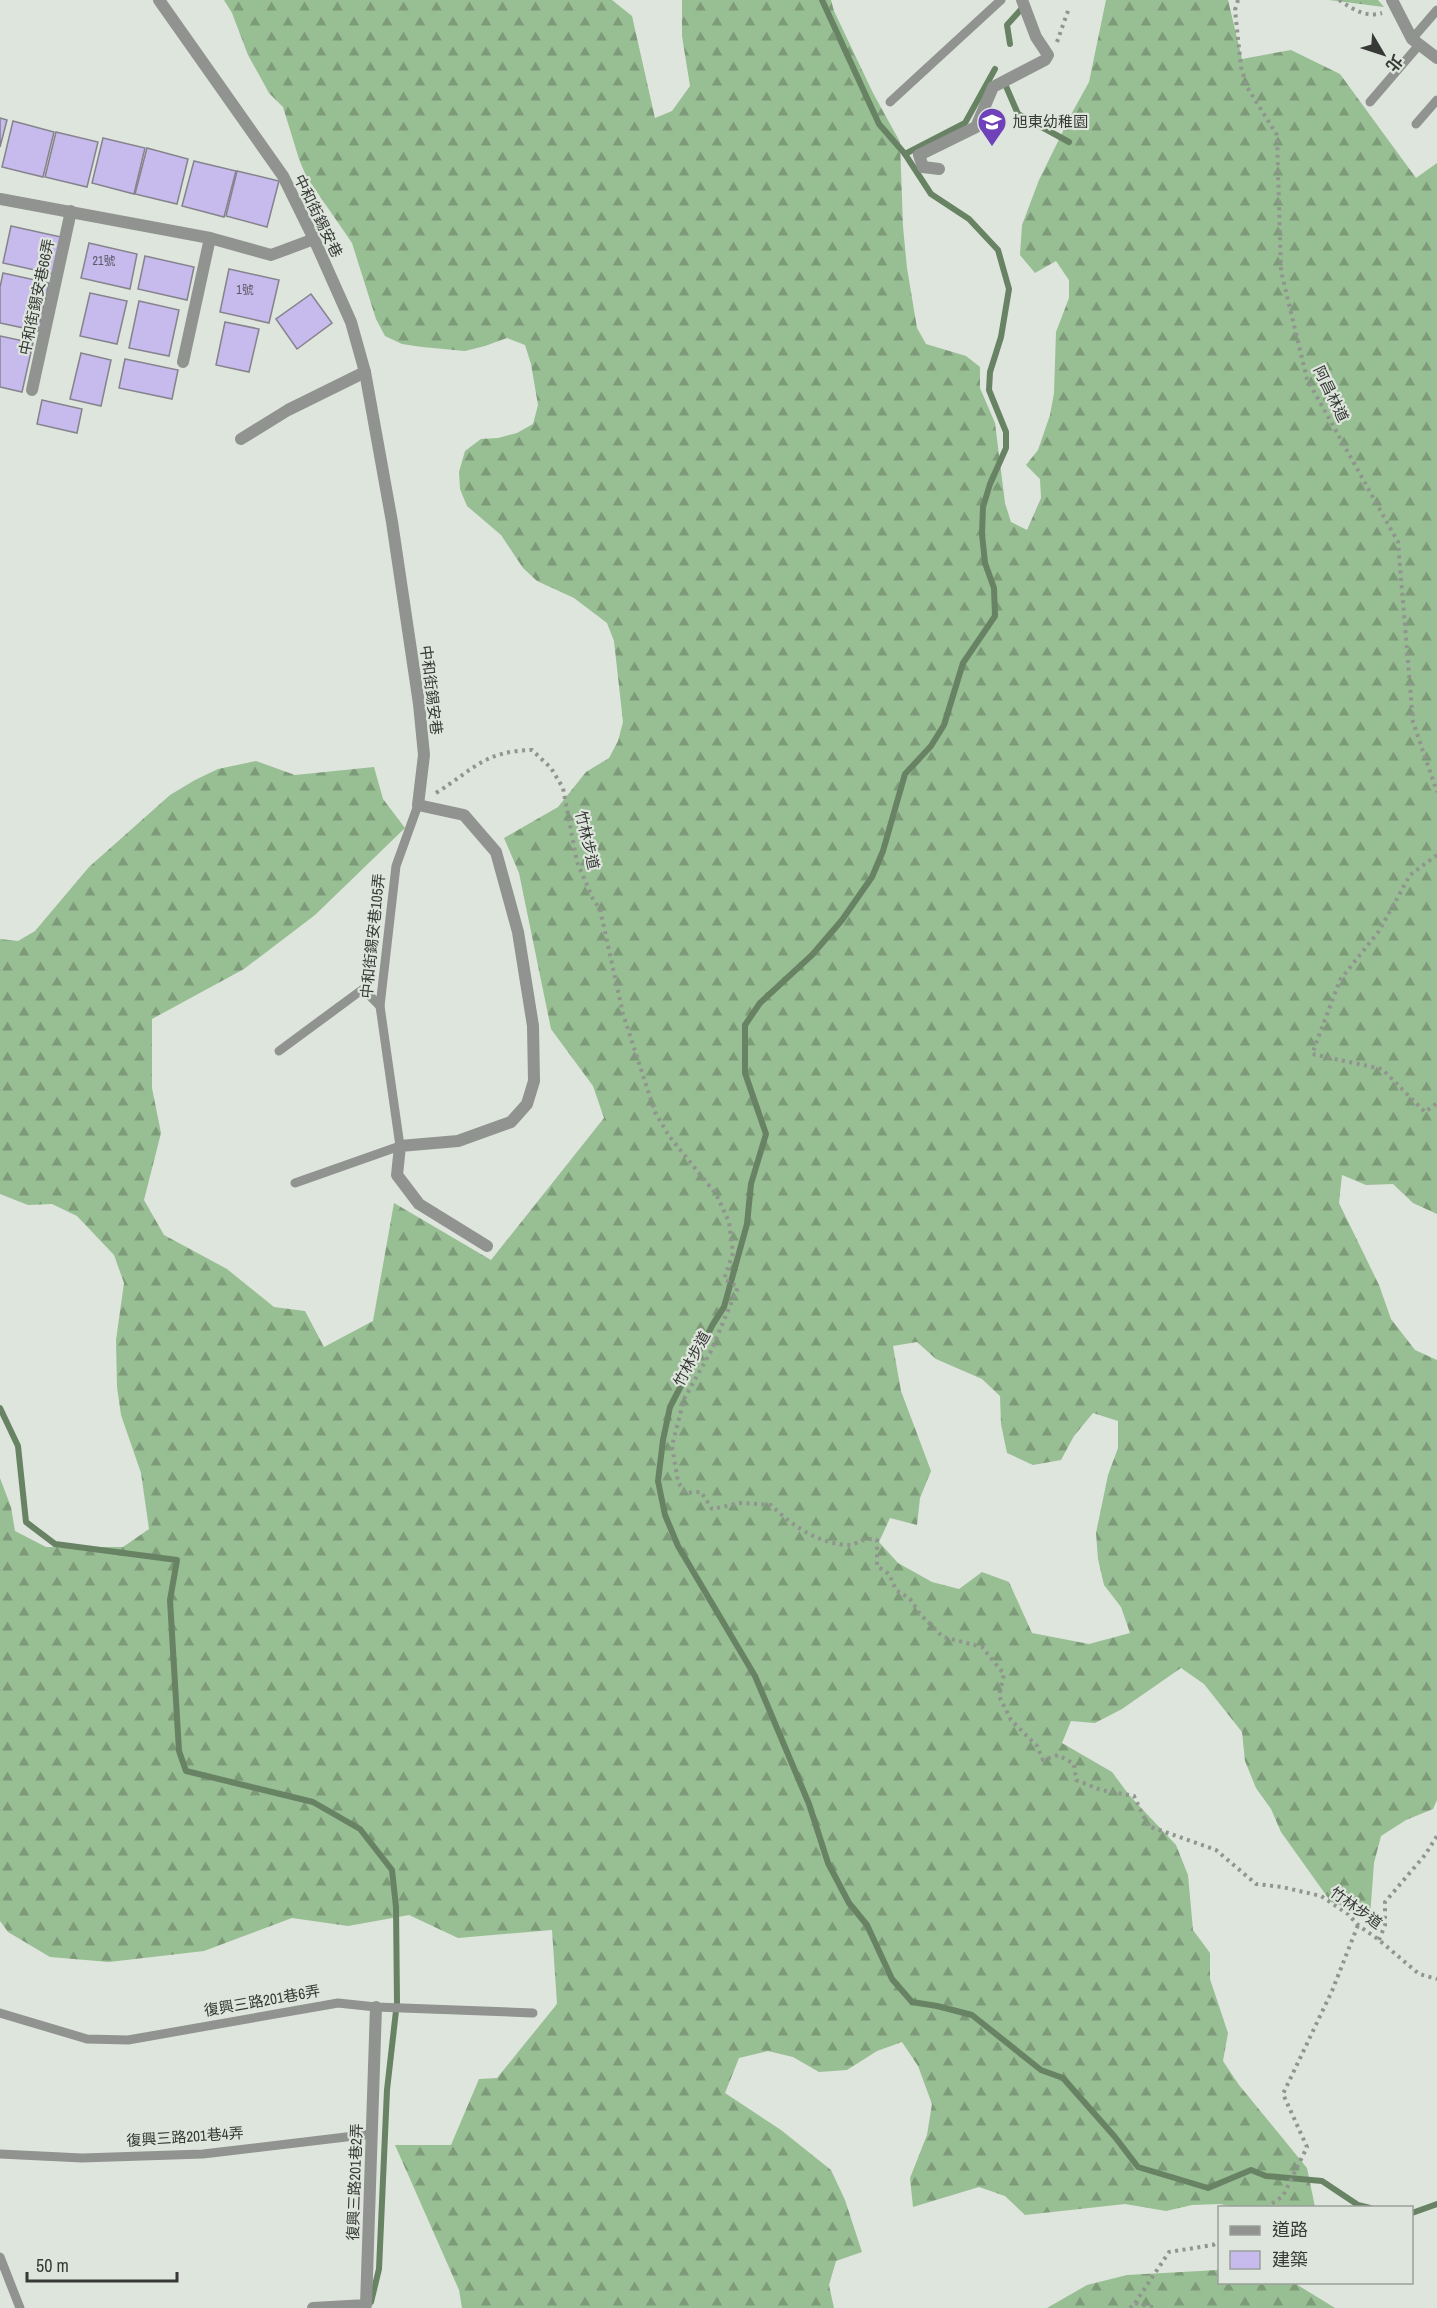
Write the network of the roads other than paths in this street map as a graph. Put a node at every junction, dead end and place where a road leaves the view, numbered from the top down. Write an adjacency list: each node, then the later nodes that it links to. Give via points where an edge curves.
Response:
1 (159, 0): 16 (street, 中和街錫安巷, via 283,176)
2 (1001, 0): 9 (lane)
3 (1395, 4): 6 (street)
4 (1024, 5): 12 (street, via 1036,37 1048,55 993,87 976,127 919,156 923,167)
5 (1437, 10): 6 (lane)
6 (1415, 42): 7 (street); 10 (lane)
7 (1437, 58)
8 (1437, 100): 11 (lane)
9 (890, 102)
10 (1370, 102)
11 (1416, 124)
12 (939, 169)
13 (0, 199): 14 (street)
14 (71, 211): 15 (street); 19 (street, 中和街錫安巷66弄)
15 (210, 238): 16 (street, via 272,255); 17 (street)
16 (314, 239): 18 (street, 中和街錫安巷, via 351,322)
17 (183, 362)
18 (365, 372): 20 (street, via 288,410); 21 (street, 中和街錫安巷, via 419,704 424,754)
19 (32, 390)
20 (241, 439)
21 (418, 805): 22 (lane, 中和街錫安巷105弄, via 396,866); 24 (street, via 464,814 495,852 518,932 533,1026 534,1081 527,1104 511,1122 458,1141)
22 (380, 1006): 23 (lane, via 363,989); 24 (lane, 中和街錫安巷105弄)
23 (279, 1051)
24 (400, 1146): 25 (lane); 26 (street, via 397,1175 418,1204)
25 (295, 1183)
26 (487, 1246)
27 (376, 2007): 28 (lane, 復興三路201巷6弄, via 338,2003 128,2040 87,2039); 29 (lane, 復興三路201巷6弄); 30 (street, 復興三路201巷2弄)
28 (0, 2013)
29 (533, 2013)
30 (371, 2134): 31 (lane, 復興三路201巷4弄, via 203,2154 82,2158); 34 (street, 復興三路201巷2弄, via 366,2305)
31 (0, 2154)
32 (0, 2257): 33 (lane)
33 (20, 2308)
34 (313, 2308)

